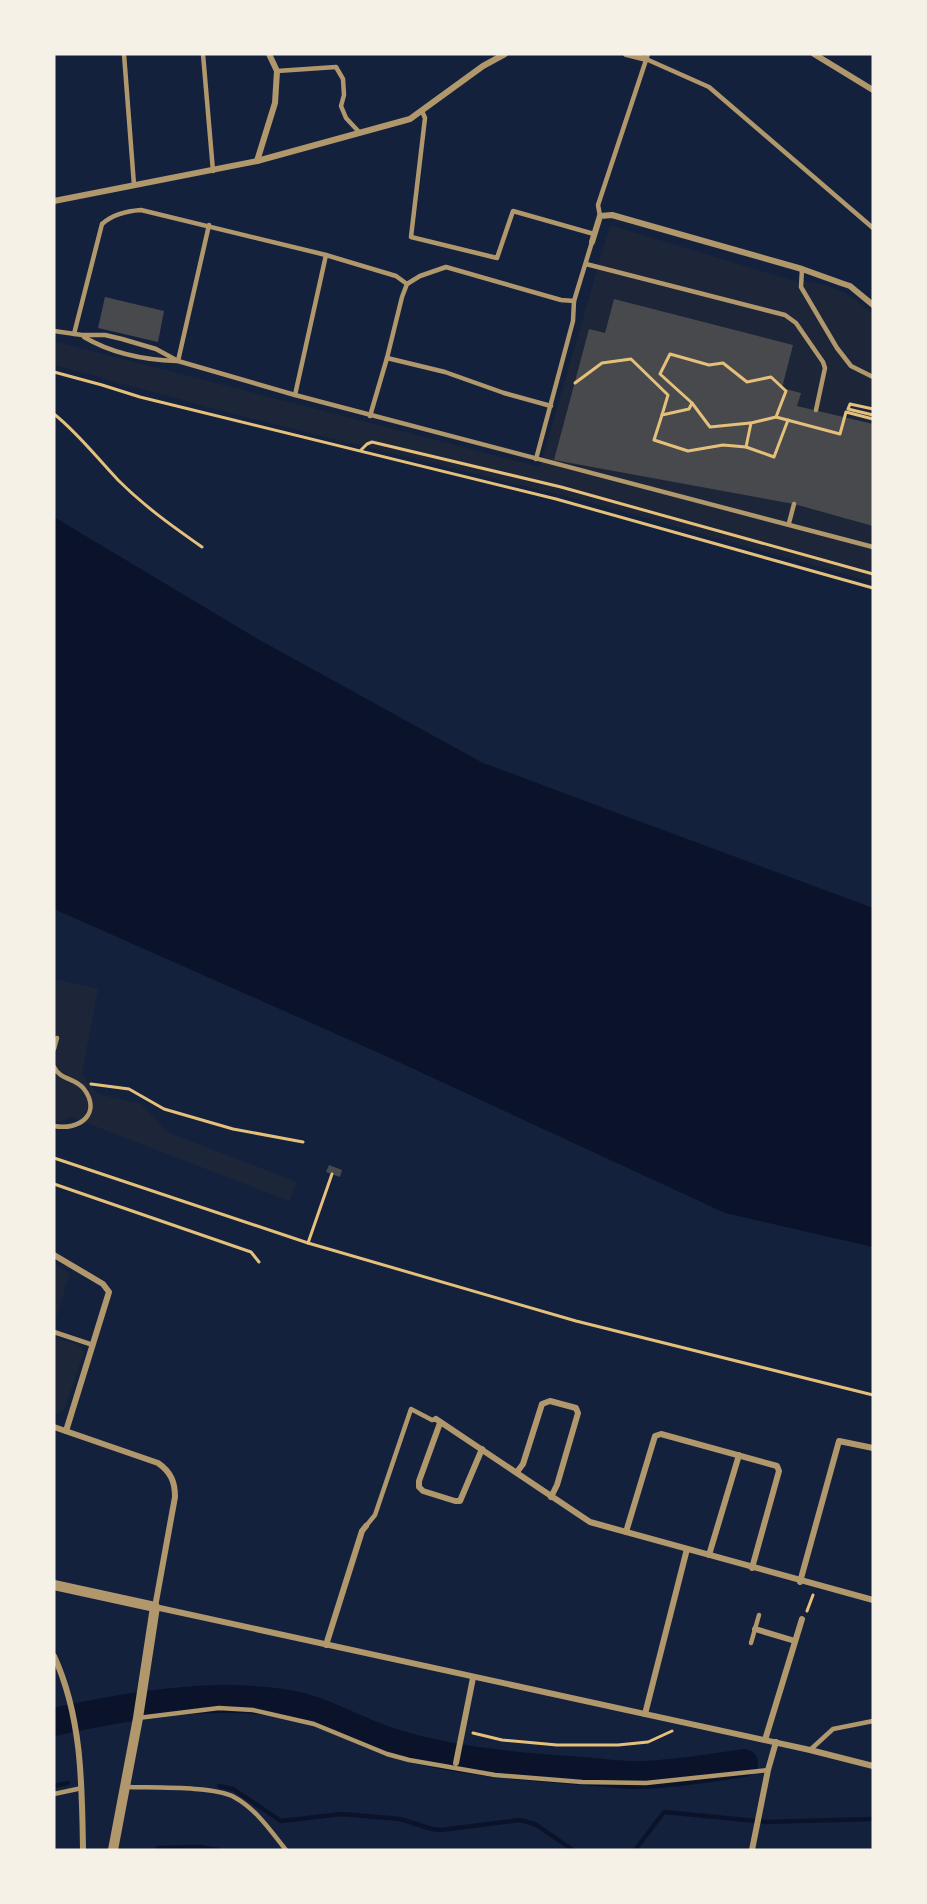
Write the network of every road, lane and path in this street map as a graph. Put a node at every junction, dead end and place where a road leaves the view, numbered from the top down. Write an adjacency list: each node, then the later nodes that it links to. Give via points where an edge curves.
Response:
1 (124, 54): 14 (lane)
2 (203, 54): 13 (lane)
3 (269, 54): 8 (street)
4 (505, 54): 10 (street)
5 (626, 54): 7 (street)
6 (814, 54): 9 (street)
7 (647, 57): 16 (lane, via 598,205); 18 (lane, via 709,87)
8 (277, 71): 11 (lane, via 336,67 343,79 341,106); 12 (street, via 275,103)
9 (873, 90)
10 (422, 111): 11 (street, via 410,119); 19 (lane, via 425,118 411,237 497,258 513,211)
11 (360, 134): 12 (street)
12 (257, 161): 13 (street)
13 (213, 171): 14 (street)
14 (134, 185): 15 (street)
15 (54, 201)
16 (600, 216): 19 (street); 23 (street, via 612,215)
17 (209, 225): 21 (lane); 28 (lane, via 141,210 108,219 102,225); 31 (lane)
18 (873, 228)
19 (594, 234): 20 (street)
20 (592, 242): 22 (lane)
21 (326, 255): 24 (lane, via 396,276); 35 (lane)
22 (586, 264): 25 (lane); 39 (lane, via 791,317 824,362)
23 (802, 269): 26 (street, via 850,286); 33 (lane, via 801,287 837,348 851,366)
24 (407, 284): 25 (lane, via 446,267); 30 (lane)
25 (574, 301): 37 (lane, via 573,321)
26 (873, 305)
27 (54, 331): 28 (lane)
28 (74, 334): 29 (lane)
29 (82, 335): 31 (lane, via 99,346 153,360); 31 (lane, via 122,339 156,349)
30 (387, 358): 37 (lane, via 446,372); 42 (lane)
31 (177, 361): 35 (lane)
32 (54, 372): 48 (path, via 140,397)
33 (873, 377)
34 (574, 383): 41 (path, via 602,363 631,359 668,395)
35 (295, 395): 42 (lane)
36 (692, 403): 41 (path, via 689,409); 43 (path, via 660,374 670,354 709,365 723,363 747,382 771,377 786,391); 46 (path, via 710,427)
37 (551, 406): 49 (lane)
38 (873, 409): 44 (path, via 850,404 848,409)
39 (816, 410)
40 (54, 414): 52 (path, via 154,514)
41 (662, 415): 47 (path, via 654,440 688,452)
42 (370, 416): 49 (lane)
43 (776, 417): 45 (path); 46 (path)
44 (873, 417): 45 (path, via 846,412 840,434)
45 (788, 420): 47 (path, via 774,458)
46 (751, 423): 47 (path)
47 (746, 447)
48 (361, 450): 54 (path, via 372,442 561,487); 55 (path, via 556,499)
49 (536, 459): 51 (lane)
50 (794, 504): 51 (lane)
51 (789, 524): 53 (lane)
52 (202, 547)
53 (873, 547)
54 (873, 574)
55 (873, 588)
56 (57, 1038): 57 (lane)
57 (54, 1049)
58 (54, 1067): 59 (lane)
59 (80, 1084): 60 (lane, via 90,1101 85,1119 71,1128); 61 (path, via 129,1089 164,1109 233,1129)
60 (54, 1126)
61 (303, 1142)
62 (54, 1158): 65 (path)
63 (333, 1174): 65 (path)
64 (54, 1184): 67 (path, via 251,1252)
65 (308, 1243): 70 (path, via 576,1321)
66 (54, 1255): 69 (street, via 107,1287 108,1298)
67 (259, 1262)
68 (54, 1332): 69 (lane)
69 (93, 1345): 73 (street)
70 (873, 1395)
71 (438, 1421): 75 (street); 75 (street, via 419,1482 423,1491 460,1501); 79 (lane, via 411,1409 375,1515)
72 (54, 1428): 73 (street)
73 (66, 1431): 89 (street, via 158,1463 171,1475 175,1497)
74 (873, 1448): 84 (street, via 839,1441)
75 (482, 1449): 77 (street)
76 (739, 1455): 80 (street, via 661,1434 654,1436); 82 (street); 83 (street, via 777,1466 780,1471)
77 (517, 1472): 78 (street); 78 (street, via 542,1404 550,1401 576,1408 578,1413)
78 (551, 1497): 80 (street, via 590,1522)
79 (366, 1526): 95 (street)
80 (626, 1532): 81 (street)
81 (687, 1549): 82 (street); 98 (street)
82 (709, 1555): 83 (street)
83 (752, 1568): 84 (street)
84 (800, 1582): 88 (street)
85 (54, 1585): 89 (street)
86 (873, 1592): 88 (street)
87 (813, 1595): 91 (path)
88 (872, 1600)
89 (155, 1607): 95 (street); 99 (street)
90 (759, 1615): 92 (lane)
91 (802, 1619): 93 (street)
92 (755, 1629): 93 (street); 94 (lane)
93 (795, 1641): 103 (street)
94 (751, 1643)
95 (326, 1645): 97 (street)
96 (54, 1656): 110 (street, via 70,1703)
97 (473, 1678): 98 (street); 102 (street)
98 (645, 1714): 101 (street)
99 (138, 1717): 106 (lane, via 219,1708 254,1710 314,1724 387,1754); 109 (street)
100 (873, 1721): 105 (lane, via 833,1729)
101 (686, 1723): 102 (path, via 648,1742 618,1745 502,1740); 103 (street)
102 (462, 1730): 106 (street)
103 (765, 1740): 104 (street)
104 (776, 1742): 105 (street); 108 (street)
105 (810, 1750): 107 (street)
106 (456, 1766): 108 (lane, via 495,1775 646,1783)
107 (873, 1766)
108 (768, 1770): 115 (street)
109 (124, 1786): 113 (street); 114 (lane, via 225,1793 259,1817)
110 (82, 1788): 111 (lane); 112 (street)
111 (54, 1794)
112 (83, 1850)
113 (113, 1850)
114 (285, 1850)
115 (752, 1850)

